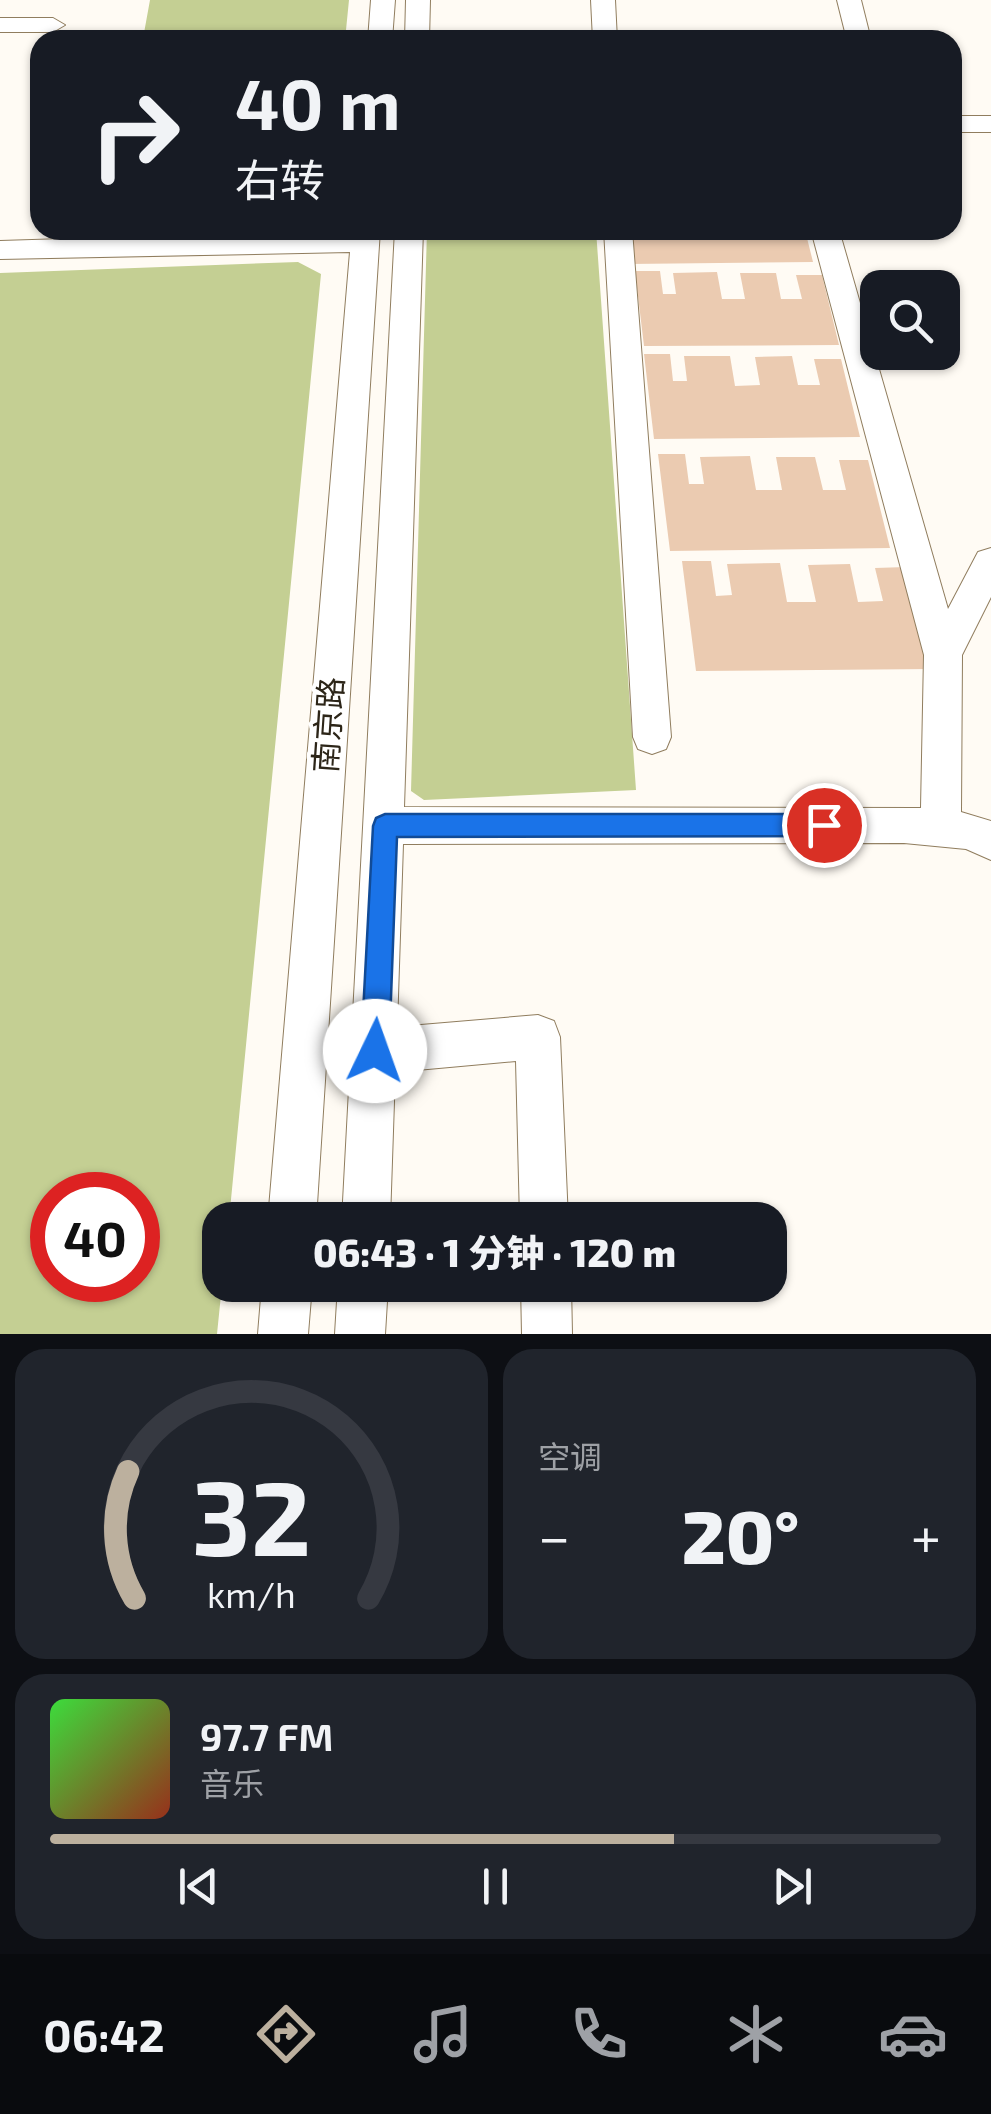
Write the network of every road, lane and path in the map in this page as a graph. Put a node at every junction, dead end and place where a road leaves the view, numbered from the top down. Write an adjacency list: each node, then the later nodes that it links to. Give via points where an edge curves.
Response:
1 (384, 0): 7 (street)
2 (418, 0): 8 (street)
3 (603, 0): 9 (street)
4 (849, 0): 10 (street)
5 (53, 24): 6 (street)
6 (0, 25)
7 (381, 30)
8 (417, 30)
9 (604, 30)
10 (856, 30)
11 (962, 124): 12 (street)
12 (991, 124)
13 (261, 240): 18 (street)
14 (366, 240): 26 (street, 南京路)
15 (409, 240): 22 (street, 南京路)
16 (619, 240): 21 (street)
17 (829, 240): 20 (street)
18 (0, 250)
19 (991, 562): 20 (street)
20 (944, 656): 23 (street)
21 (652, 737)
22 (385, 826): 23 (street); 25 (street, 南京路)
23 (941, 828): 24 (street, via 970,830)
24 (991, 841)
25 (375, 1051): 27 (street, 南京路); 28 (street, via 538,1037)
26 (293, 1202)
27 (367, 1202)
28 (543, 1202)
29 (286, 1302): 32 (street)
30 (362, 1302): 33 (street)
31 (546, 1302): 34 (street)
32 (283, 1334)
33 (360, 1334)
34 (547, 1334)

